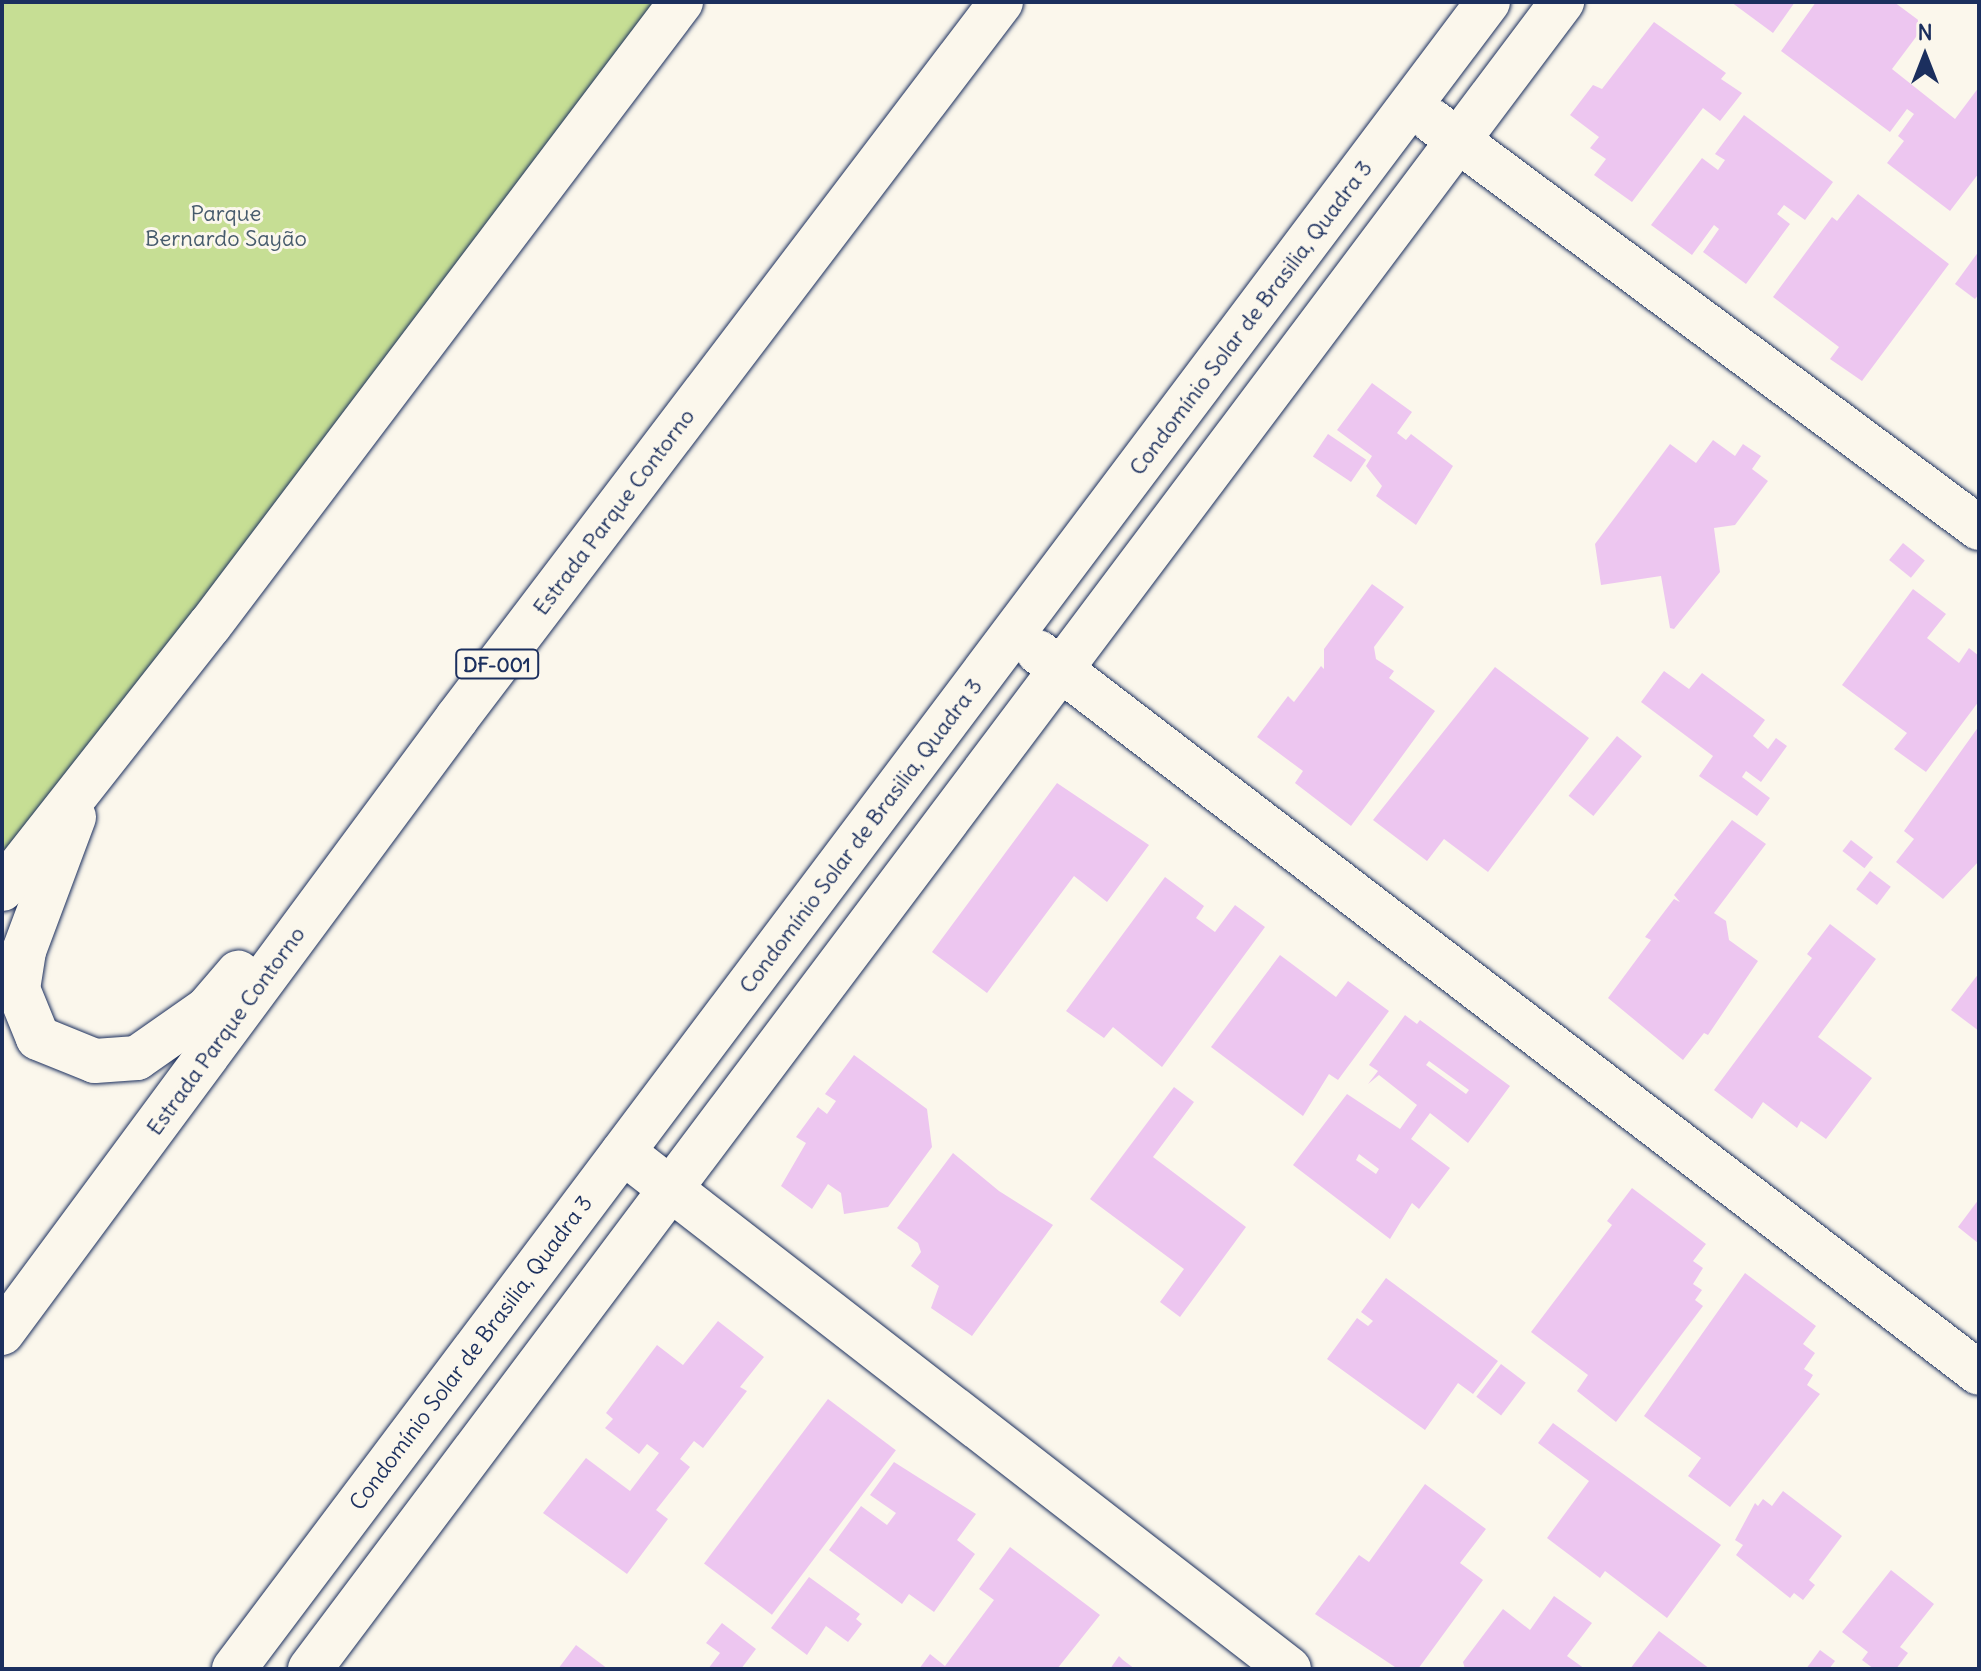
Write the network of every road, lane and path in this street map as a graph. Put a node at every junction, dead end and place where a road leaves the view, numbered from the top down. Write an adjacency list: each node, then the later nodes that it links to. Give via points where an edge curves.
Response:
1 (681, 2): 11 (street, via 210,625)
2 (1001, 2): 10 (street, Estrada Parque Contorno / DF-001)
3 (1488, 2): 5 (street, Condomínio Solar de Brasilia, Quadra 3)
4 (1562, 2): 6 (street)
5 (1411, 104): 6 (street); 8 (street, Condomínio Solar de Brasilia, Quadra 3)
6 (1456, 140): 7 (street); 9 (street)
7 (1979, 528)
8 (1015, 631): 9 (street); 13 (street, Condomínio Solar de Brasilia, Quadra 3)
9 (1061, 673): 14 (street); 16 (street)
10 (457, 718): 11 (street, via 207,1009 137,1058 95,1061 38,1038 18,989 24,951); 15 (street, Estrada Parque Contorno / DF-001)
11 (92, 770): 12 (street)
12 (2, 889)
13 (623, 1152): 14 (street); 17 (street, Condomínio Solar de Brasilia, Quadra 3)
14 (672, 1192): 18 (street); 19 (street)
15 (2, 1333)
16 (1979, 1373)
17 (234, 1669)
18 (310, 1669)
19 (1289, 1669)

